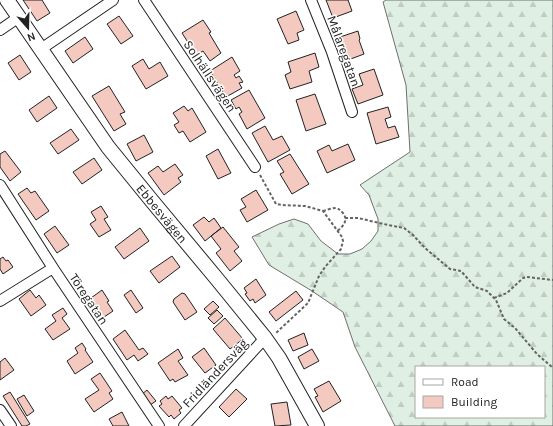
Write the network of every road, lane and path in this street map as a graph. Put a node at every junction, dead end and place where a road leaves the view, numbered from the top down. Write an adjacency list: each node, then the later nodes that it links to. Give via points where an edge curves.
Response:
1 (7, 0): 5 (street, Ebbesvägen)
2 (113, 0): 7 (street)
3 (144, 0): 9 (street, Solhällsvägen)
4 (311, 0): 8 (street, Målaregatan)
5 (19, 17): 6 (street); 7 (street, Ebbesvägen)
6 (0, 30)
7 (41, 48): 18 (street, Ebbesvägen, via 108,147)
8 (352, 112)
9 (255, 167): 11 (path, via 276,204 305,206)
10 (0, 185): 14 (street, Töregatan)
11 (323, 211): 12 (path, via 336,208 342,211); 13 (path)
12 (345, 218): 13 (path, via 343,227); 16 (path, via 358,218 404,228 450,269 461,271 475,287)
13 (337, 231): 18 (path, via 343,241 341,249 319,276 308,303)
14 (53, 268): 17 (street); 22 (street, Töregatan)
15 (553, 280): 16 (path, via 527,277 507,293)
16 (494, 298): 19 (path, via 504,319)
17 (0, 301)
18 (266, 340): 23 (street, Fridländersväg); 24 (street, Ebbesvägen, via 279,358)
19 (553, 368)
20 (0, 410): 21 (street)
21 (11, 426)
22 (159, 426)
23 (184, 426)
24 (317, 426)

